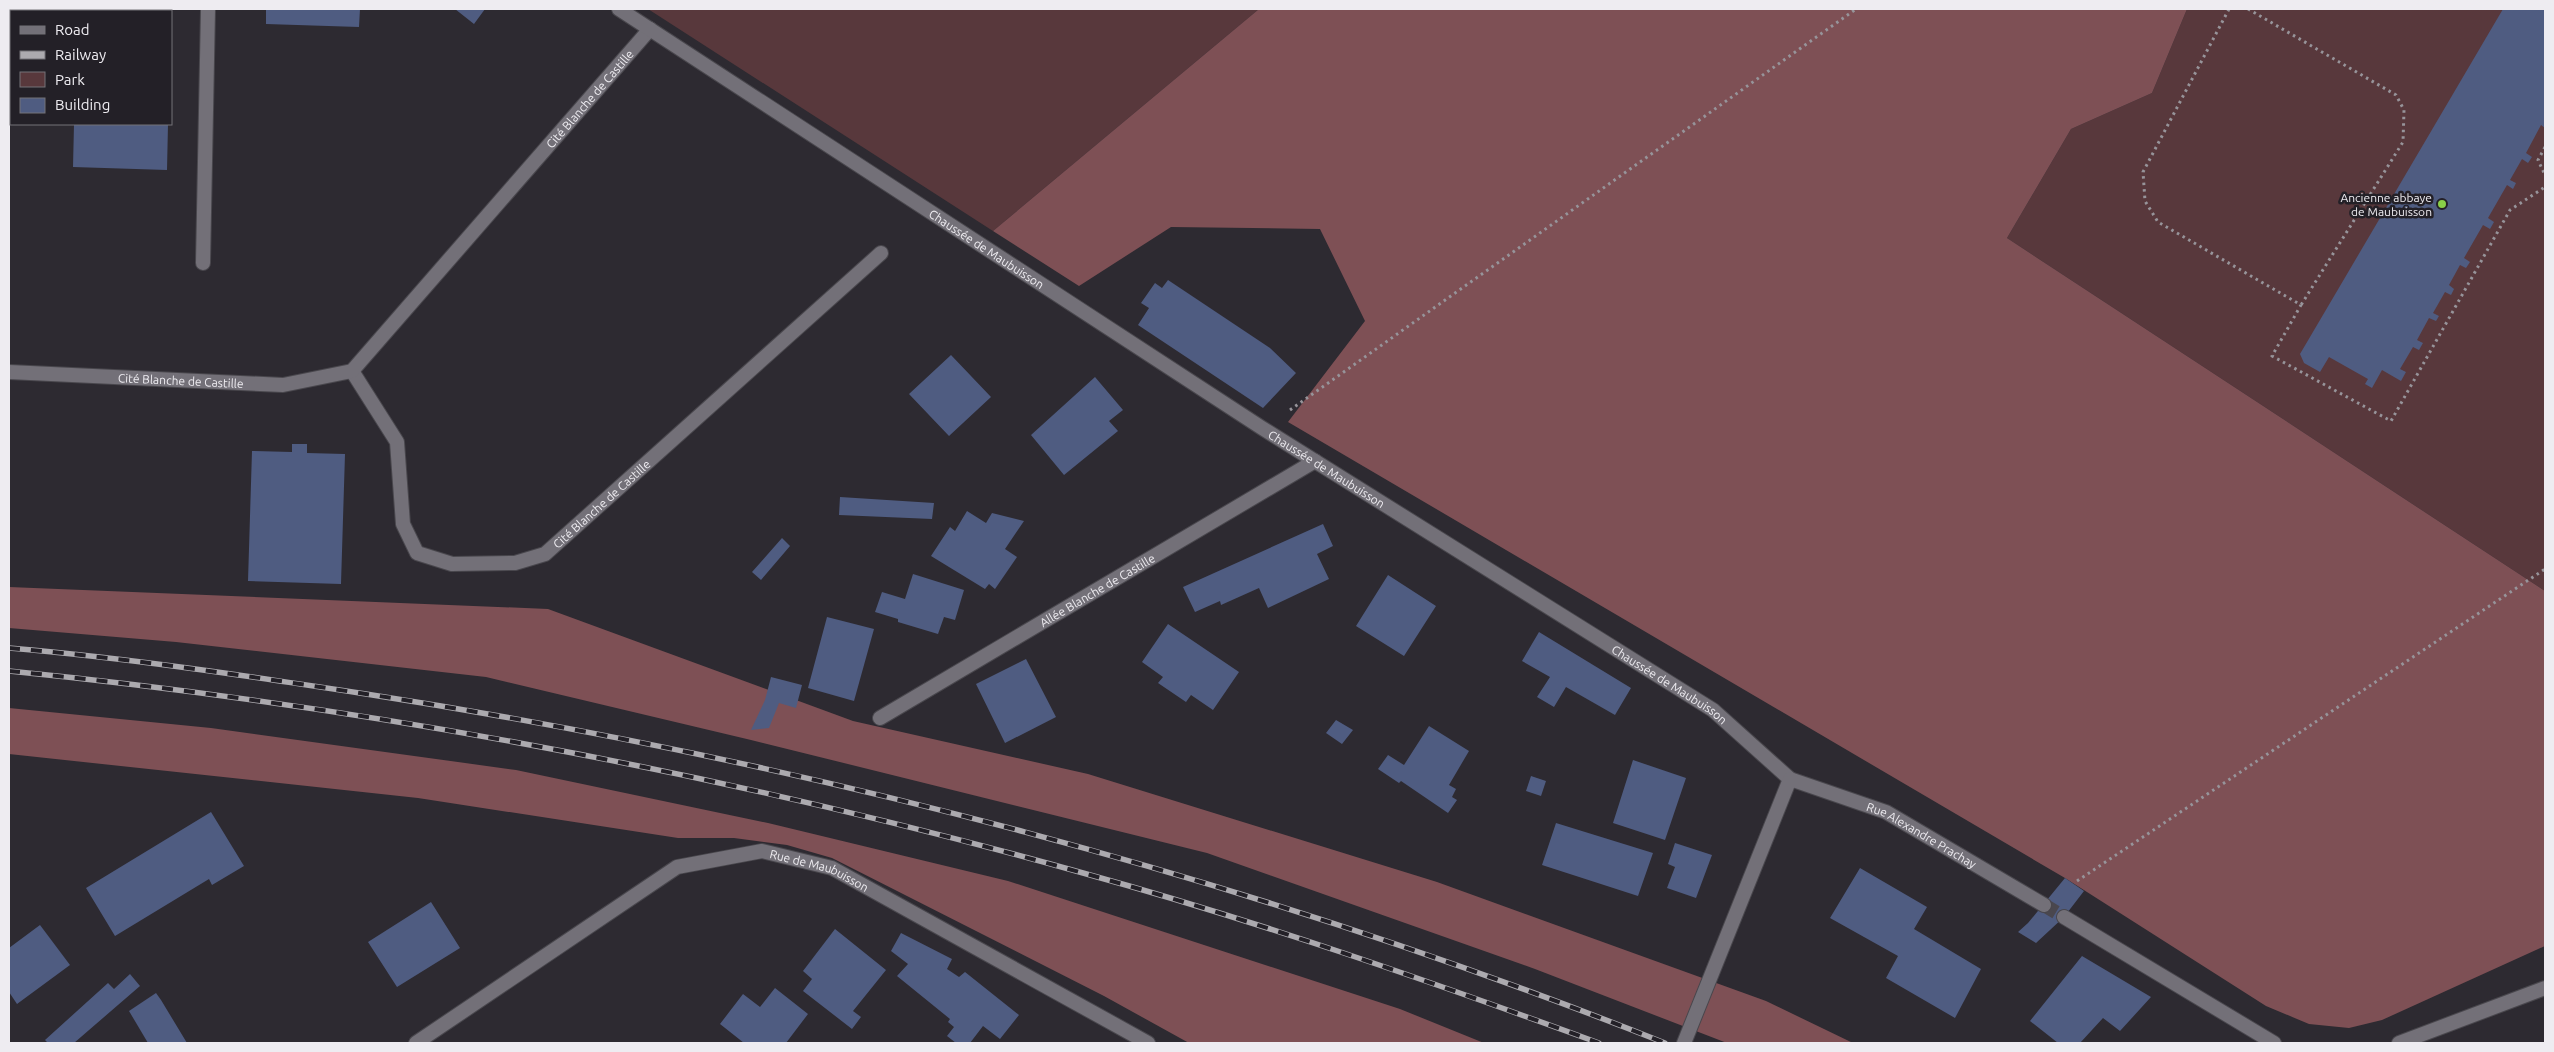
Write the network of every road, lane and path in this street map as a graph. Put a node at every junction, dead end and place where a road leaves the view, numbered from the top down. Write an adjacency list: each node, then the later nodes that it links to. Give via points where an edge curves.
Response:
1 (208, 9): 11 (street)
2 (619, 9): 6 (street, Chaussée de Maubuisson)
3 (1856, 9): 15 (path)
4 (2229, 9): 12 (path, via 2143,172 2145,201 2158,222)
5 (2248, 9): 12 (path, via 2396,95 2404,110 2403,142)
6 (650, 29): 13 (street, Cité Blanche de Castille); 15 (street, Chaussée de Maubuisson)
7 (2545, 148): 8 (path, via 2538,160)
8 (2545, 175)
9 (2545, 187): 12 (path, via 2510,210 2391,421 2272,356)
10 (881, 252): 13 (street, Cité Blanche de Castille, via 545,554 515,563 452,564 417,553 403,524 397,442)
11 (202, 262)
12 (2300, 305)
13 (352, 371): 14 (street, Cité Blanche de Castille, via 283,385)
14 (9, 372)
15 (1262, 428): 16 (street, Chaussée de Maubuisson)
16 (1314, 461): 18 (street, Allée Blanche de Castille); 19 (street, Chaussée de Maubuisson, via 1713,710)
17 (2545, 570): 20 (path)
18 (880, 718)
19 (1790, 779): 21 (street, Rue Alexandre Prachay, via 1886,812); 26 (street)
20 (2077, 881)
21 (2044, 905)
22 (2064, 917): 27 (street)
23 (2545, 988): 28 (street)
24 (416, 1043): 25 (street, Rue de Maubuisson, via 677,867 762,850 832,868)
25 (1148, 1043)
26 (1684, 1043)
27 (2274, 1043)
28 (2399, 1043)

